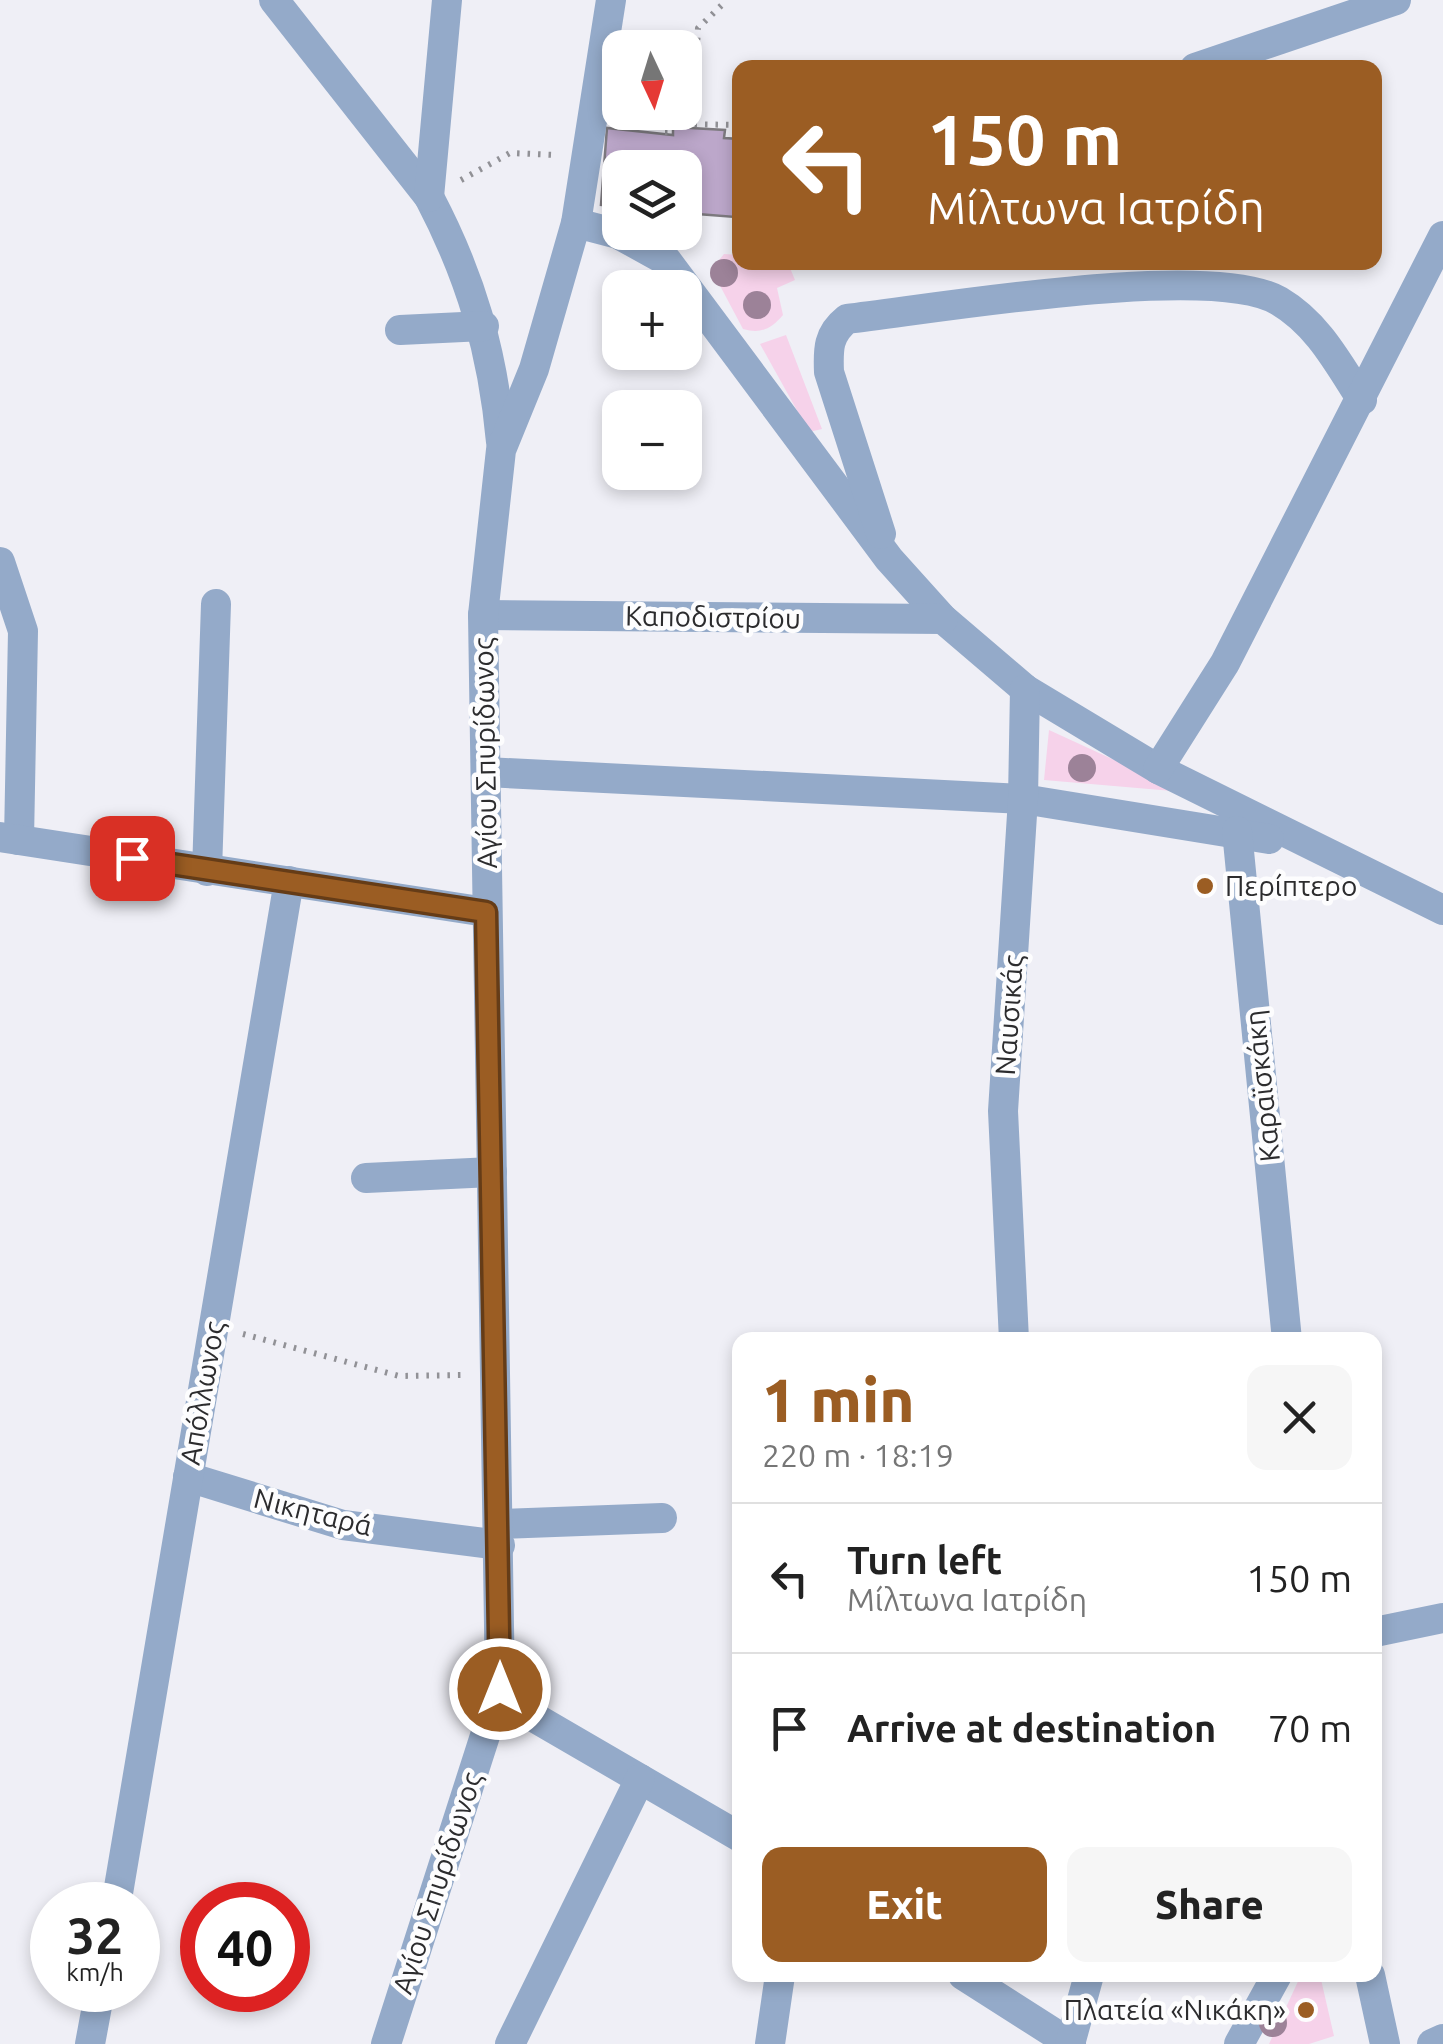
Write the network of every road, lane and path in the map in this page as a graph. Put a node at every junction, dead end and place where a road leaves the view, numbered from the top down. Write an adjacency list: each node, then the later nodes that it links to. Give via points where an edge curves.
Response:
1 (274, 0): 13 (street)
2 (447, 0): 13 (street)
3 (611, 0): 6 (street, Αγίου Σπυρίδωνος)
4 (727, 0): 7 (path)
5 (1396, 0): 8 (street)
6 (612, 30)
7 (698, 30)
8 (1219, 60)
9 (702, 124): 10 (path)
10 (732, 126)
11 (614, 130): 12 (street, Αγίου Σπυρίδωνος)
12 (588, 156): 13 (path, via 510,153); 14 (street, Αγίου Σπυρίδωνος)
13 (429, 197): 16 (street)
14 (576, 224): 19 (street, Αγίου Σπυρίδωνος, via 534,369); 20 (street, via 618,234 668,261)
15 (1443, 236): 18 (street)
16 (484, 326): 17 (street); 19 (street)
17 (400, 330)
18 (1362, 400): 20 (street, via 1314,326 1276,299 1227,286 1123,287 846,319 828,344 829,372); 26 (street, via 1225,663)
19 (501, 450): 23 (street, Αγίου Σπυρίδωνος)
20 (889, 560): 24 (street)
21 (0, 562): 30 (street, via 23,630 26,689)
22 (216, 604): 32 (street)
23 (483, 615): 24 (street, Καποδιστρίου); 27 (street, Αγίου Σπυρίδωνος)
24 (943, 620): 25 (street)
25 (1025, 689): 26 (street); 28 (street, Ναυσικάς)
26 (1158, 768): 31 (street)
27 (486, 772): 28 (street); 35 (street, Αγίου Σπυρίδωνος)
28 (1023, 799): 29 (street); 39 (street, Ναυσικάς, via 1003,1111)
29 (1237, 831): 31 (street); 40 (street, Καραϊσκάκη)
30 (9, 838): 32 (street)
31 (1314, 849): 34 (street)
32 (207, 870): 33 (street)
33 (289, 881): 35 (street); 38 (street, Απόλλωνος)
34 (1443, 910)
35 (486, 912): 36 (street, Αγίου Σπυρίδωνος)
36 (492, 1172): 37 (street); 41 (street, Αγίου Σπυρίδωνος)
37 (366, 1178)
38 (214, 1326): 41 (path, via 399,1376); 42 (street, Απόλλωνος)
39 (1014, 1332)
40 (1287, 1332)
41 (496, 1375): 44 (street, Αγίου Σπυρίδωνος)
42 (188, 1477): 44 (street, Νικηταρά, via 343,1525); 50 (street, Απόλλωνος)
43 (662, 1518): 44 (street, Νικηταρά)
44 (500, 1534): 47 (street, Αγίου Σπυρίδωνος)
45 (1443, 1618): 46 (street)
46 (1382, 1631)
47 (500, 1689): 48 (street, via 525,1712); 59 (street, Αγίου Σπυρίδωνος)
48 (640, 1779): 49 (street); 60 (street)
49 (732, 1831)
50 (120, 1882)
51 (779, 1982): 61 (street)
52 (974, 1982): 62 (street)
53 (1087, 1982): 62 (street)
54 (1273, 1982): 63 (street)
55 (1372, 1982): 64 (street)
56 (96, 2012): 58 (street)
57 (1443, 2039): 65 (street)
58 (90, 2044)
59 (386, 2044)
60 (510, 2044)
61 (770, 2044)
62 (1071, 2044)
63 (1238, 2044)
64 (1385, 2044)
65 (1432, 2044)

